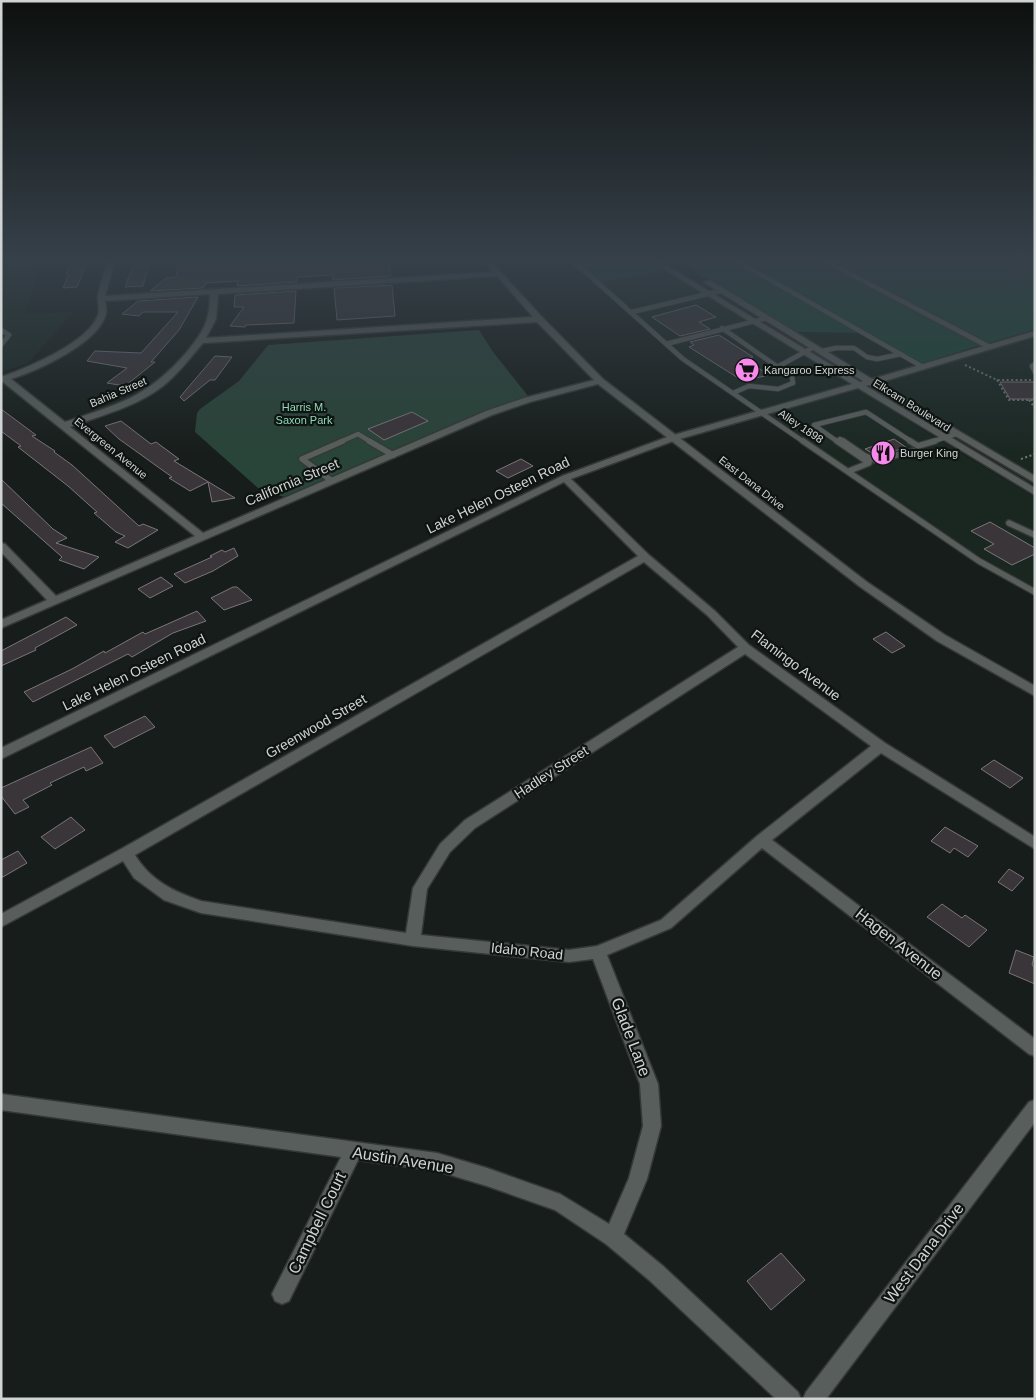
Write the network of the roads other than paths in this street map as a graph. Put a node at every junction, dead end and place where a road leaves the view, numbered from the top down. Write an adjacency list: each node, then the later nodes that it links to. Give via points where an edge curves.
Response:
1 (96, 323): 25 (street, via 71,347 47,362)
2 (212, 323): 14 (street, Bahia Street)
3 (472, 323): 14 (street)
4 (543, 323): 26 (street, East Dana Drive)
5 (644, 323): 15 (lane, Alley 1898)
6 (742, 323): 11 (lane)
7 (756, 323): 19 (street, Elkcam Boulevard)
8 (775, 323): 18 (street, Elkcam Boulevard)
9 (847, 323): 20 (lane)
10 (946, 323): 17 (street)
11 (722, 328): 15 (lane); 22 (lane)
12 (1, 330): 16 (lane, via 8,335)
13 (1035, 333): 17 (street, Lake Helen Osteen Road)
14 (201, 341): 32 (street, Bahia Street, via 156,388)
15 (666, 344): 29 (lane, Alley 1898)
16 (1, 345)
17 (989, 346): 23 (street, Lake Helen Osteen Road)
18 (818, 349): 19 (lane); 20 (lane, via 854,348 867,357 877,359); 27 (street, Elkcam Boulevard)
19 (805, 352): 22 (lane); 28 (street, Elkcam Boulevard)
20 (901, 354): 23 (lane)
21 (1035, 364): 24 (lane, via 1032,366)
22 (778, 366): 29 (lane, via 792,377 793,384 778,389 749,386)
23 (923, 367): 27 (street, Lake Helen Osteen Road)
24 (1035, 372)
25 (2, 379): 32 (street, Evergreen Avenue)
26 (600, 381): 34 (street, East Dana Drive); 37 (street, California Street, via 489,413)
27 (872, 382): 28 (street, Lake Helen Osteen Road); 33 (street, Elkcam Boulevard)
28 (859, 385): 30 (street, Lake Helen Osteen Road); 35 (street, Elkcam Boulevard)
29 (733, 393): 30 (lane, Alley 1898)
30 (764, 413): 34 (street, Lake Helen Osteen Road); 39 (lane, Alley 1898)
31 (819, 424): 36 (lane, via 866,412); 36 (lane, via 871,460); 38 (lane, via 814,425)
32 (63, 426): 46 (street, Evergreen Avenue)
33 (956, 434): 35 (lane); 41 (street, Elkcam Boulevard)
34 (673, 438): 40 (street, Lake Helen Osteen Road); 53 (street, East Dana Drive, via 863,584 941,638)
35 (944, 439): 36 (lane); 43 (street, Elkcam Boulevard)
36 (916, 448): 38 (lane)
37 (393, 455): 42 (street, California Street); 42 (lane, via 358,434 302,459)
38 (869, 464): 39 (lane)
39 (849, 471): 49 (lane, Alley 1898, via 979,561)
40 (565, 478): 48 (street, Flamingo Avenue); 55 (street, Lake Helen Osteen Road)
41 (1035, 480)
42 (332, 481): 46 (street, California Street)
43 (1035, 492)
44 (1009, 523): 45 (lane)
45 (1035, 535)
46 (202, 537): 50 (street, California Street)
47 (1, 546): 50 (street)
48 (645, 556): 52 (street, Flamingo Avenue, via 711,613); 58 (street, Greenwood Street)
49 (1035, 592)
50 (55, 601): 51 (street, California Street)
51 (1, 624)
52 (745, 648): 54 (street, Flamingo Avenue); 60 (street, Hadley Street, via 470,824 445,848 420,888)
53 (1035, 692)
54 (880, 746): 56 (street, Idaho Road); 57 (street, Flamingo Avenue)
55 (1, 754)
56 (762, 840): 61 (street, Idaho Road, via 666,924); 62 (street, Hagen Avenue)
57 (1035, 844)
58 (126, 853): 59 (street, Greenwood Street); 60 (street, Idaho Road, via 139,874 169,896 201,907)
59 (1, 921)
60 (413, 940): 61 (street, Idaho Road, via 569,956)
61 (598, 952): 66 (street, Glade Lane, via 649,1084 652,1126 638,1179)
62 (1035, 1049)
63 (1, 1102): 65 (street, Austin Avenue)
64 (1035, 1108): 69 (street, West Dana Drive)
65 (353, 1152): 66 (street, Austin Avenue, via 437,1162 487,1177 560,1203); 67 (street, Campbell Court)
66 (613, 1237): 68 (street, Austin Avenue, via 656,1272)
67 (282, 1294)
68 (791, 1399)
69 (813, 1399)

